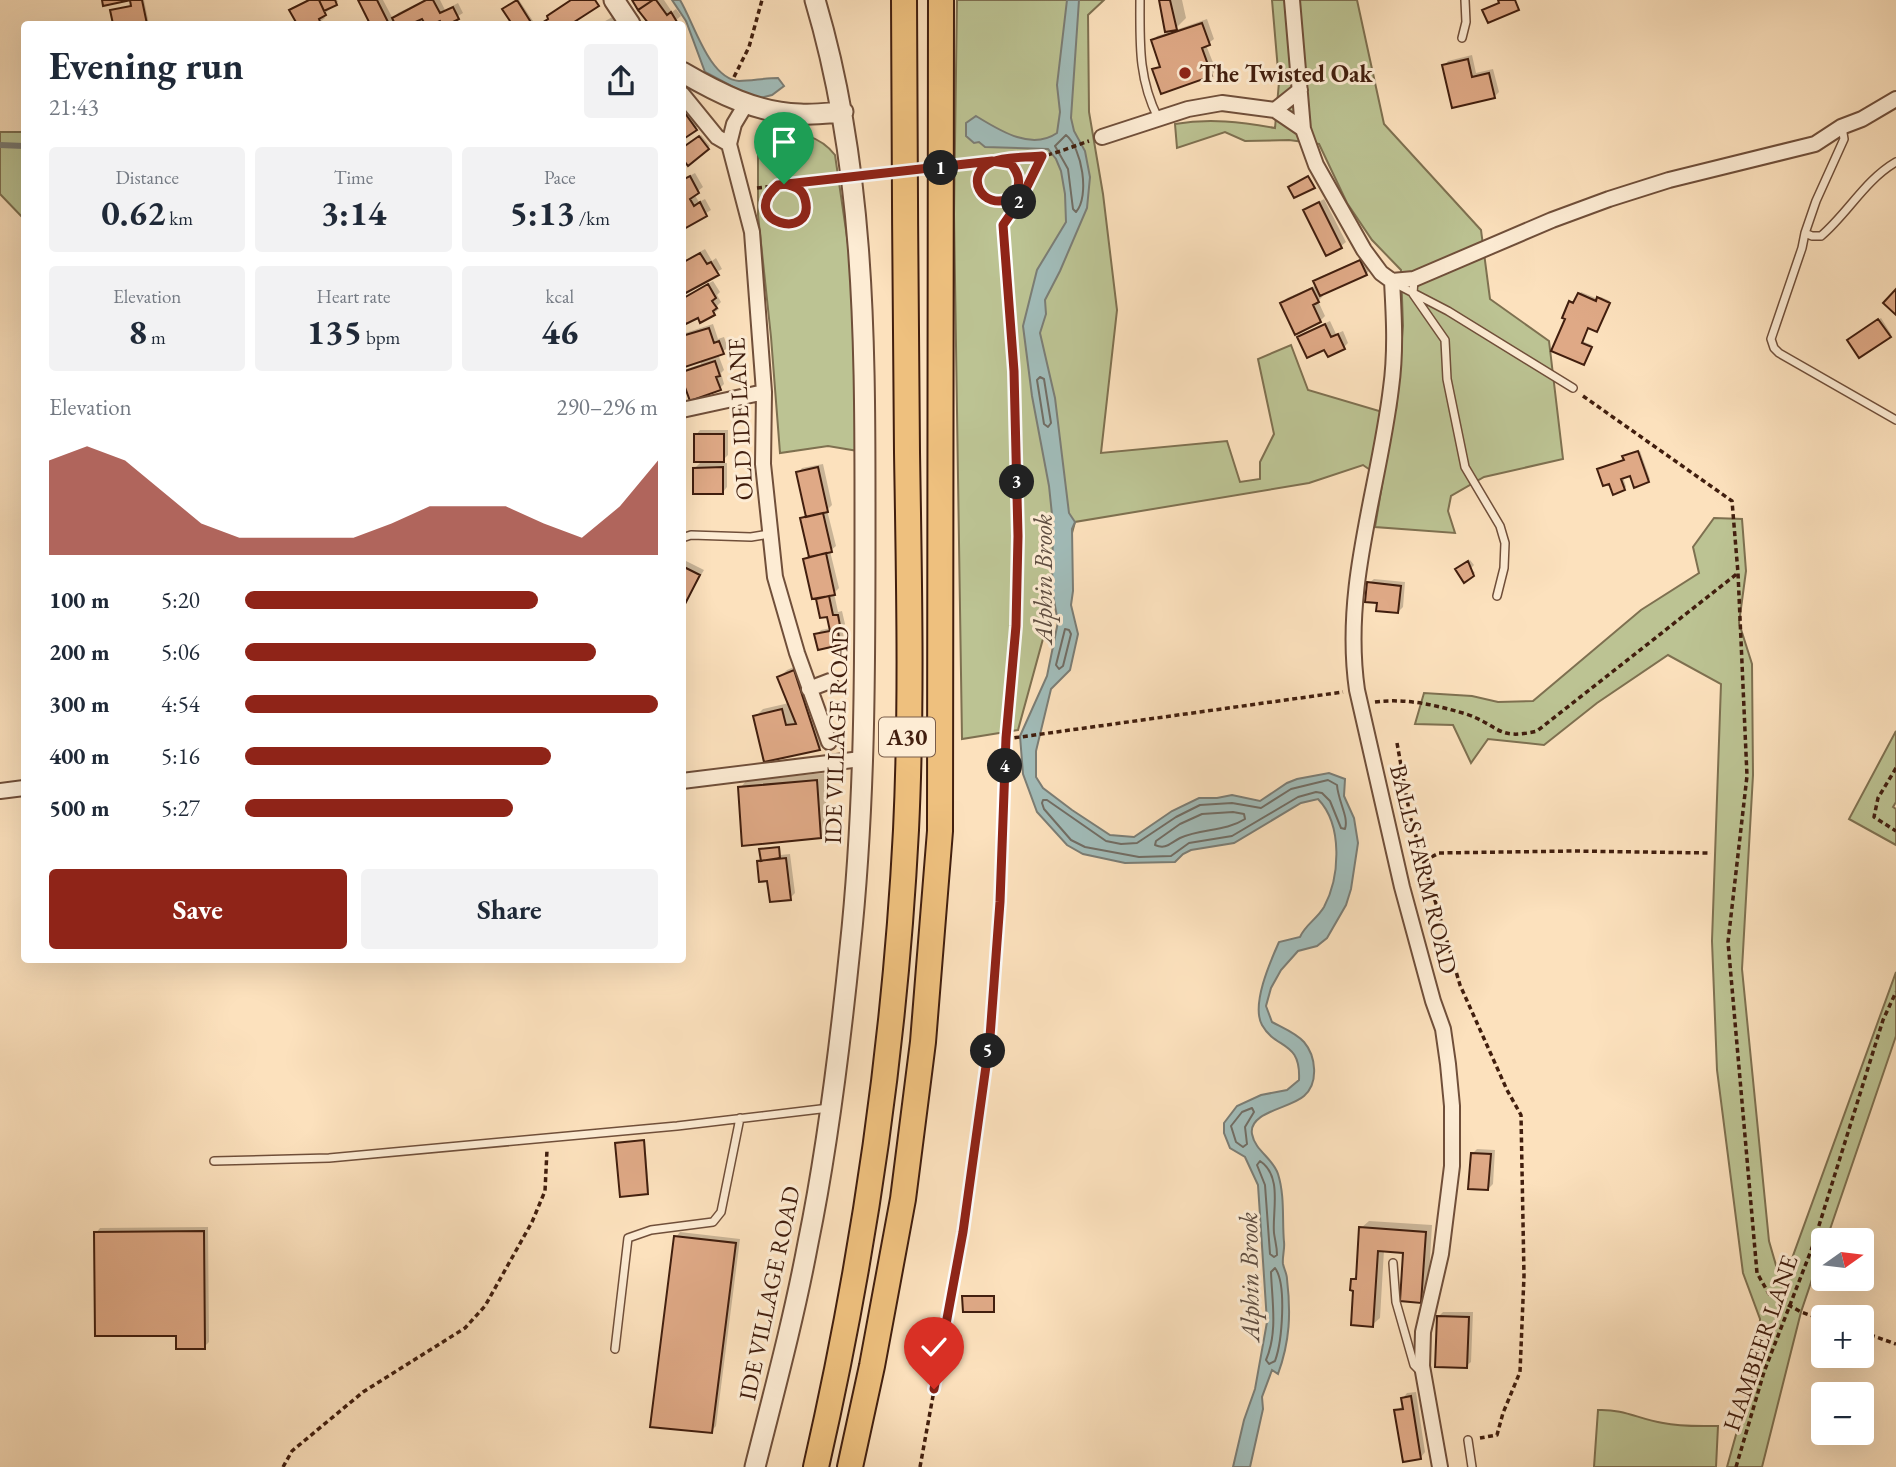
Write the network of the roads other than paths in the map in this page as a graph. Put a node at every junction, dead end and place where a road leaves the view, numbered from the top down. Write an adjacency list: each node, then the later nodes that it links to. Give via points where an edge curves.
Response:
1 (614, 0): 8 (street)
2 (815, 0): 16 (street, IDE VILLAGE ROAD)
3 (904, 0): 49 (highway, A30, via 909,615 906,828 891,1037 869,1196)
4 (940, 0): 50 (highway, A30, via 940,831 923,1042 902,1199)
5 (1140, 0): 17 (lane, via 1138,46 1147,96)
6 (1292, 0): 11 (street)
7 (1465, 0): 9 (lane)
8 (628, 21)
9 (1462, 38)
10 (686, 74): 14 (street)
11 (1300, 90): 15 (street); 19 (street)
12 (686, 99): 21 (street, via 717,137)
13 (1896, 99): 18 (street)
14 (746, 104): 16 (street, via 800,114); 21 (street)
15 (1275, 110): 17 (street, via 1222,103); 19 (street)
16 (844, 112): 37 (street, IDE VILLAGE ROAD, via 862,288 865,626)
17 (1158, 118): 20 (street)
18 (1841, 127): 23 (lane, via 1844,139); 24 (street, via 1815,144 1670,180 1552,220)
19 (1303, 129): 25 (street, via 1316,165 1364,250)
20 (1102, 137)
21 (729, 144): 28 (street, OLD IDE LANE, via 752,232)
22 (1896, 162): 23 (lane, via 1869,183 1821,236)
23 (1805, 233): 30 (lane, via 1771,339 1774,348)
24 (1414, 279): 25 (street); 26 (lane)
25 (1392, 281): 26 (lane); 46 (street, BALLS FARM ROAD, via 1392,386 1357,570 1353,661 1402,887 1443,1029 1451,1092 1452,1166 1441,1254 1423,1332)
26 (1413, 294): 27 (lane); 33 (lane, via 1445,341 1447,379 1465,467 1500,526 1504,568)
27 (1573, 388)
28 (764, 392): 29 (street); 31 (street, OLD IDE LANE, via 763,464)
29 (686, 409)
30 (1896, 420)
31 (769, 534): 32 (lane); 35 (street, OLD IDE LANE, via 775,577)
32 (686, 537)
33 (1497, 596)
34 (830, 681): 35 (street)
35 (809, 689): 36 (street, OLD IDE LANE)
36 (829, 742)
37 (861, 759): 38 (street); 41 (street, IDE VILLAGE ROAD, via 850,946)
38 (686, 781)
39 (21, 788): 40 (street)
40 (0, 792)
41 (830, 1108): 42 (lane); 48 (street, IDE VILLAGE ROAD, via 793,1317)
42 (740, 1118): 43 (lane, via 329,1158); 45 (lane, via 720,1212 713,1222 651,1230 628,1238)
43 (214, 1161)
44 (1393, 1263): 46 (lane, via 1396,1302 1414,1365)
45 (615, 1349)
46 (1424, 1376): 51 (street, BALLS FARM ROAD)
47 (1468, 1440): 52 (lane)
48 (755, 1467)
49 (817, 1467)
50 (850, 1467)
51 (1440, 1467)
52 (1472, 1467)

